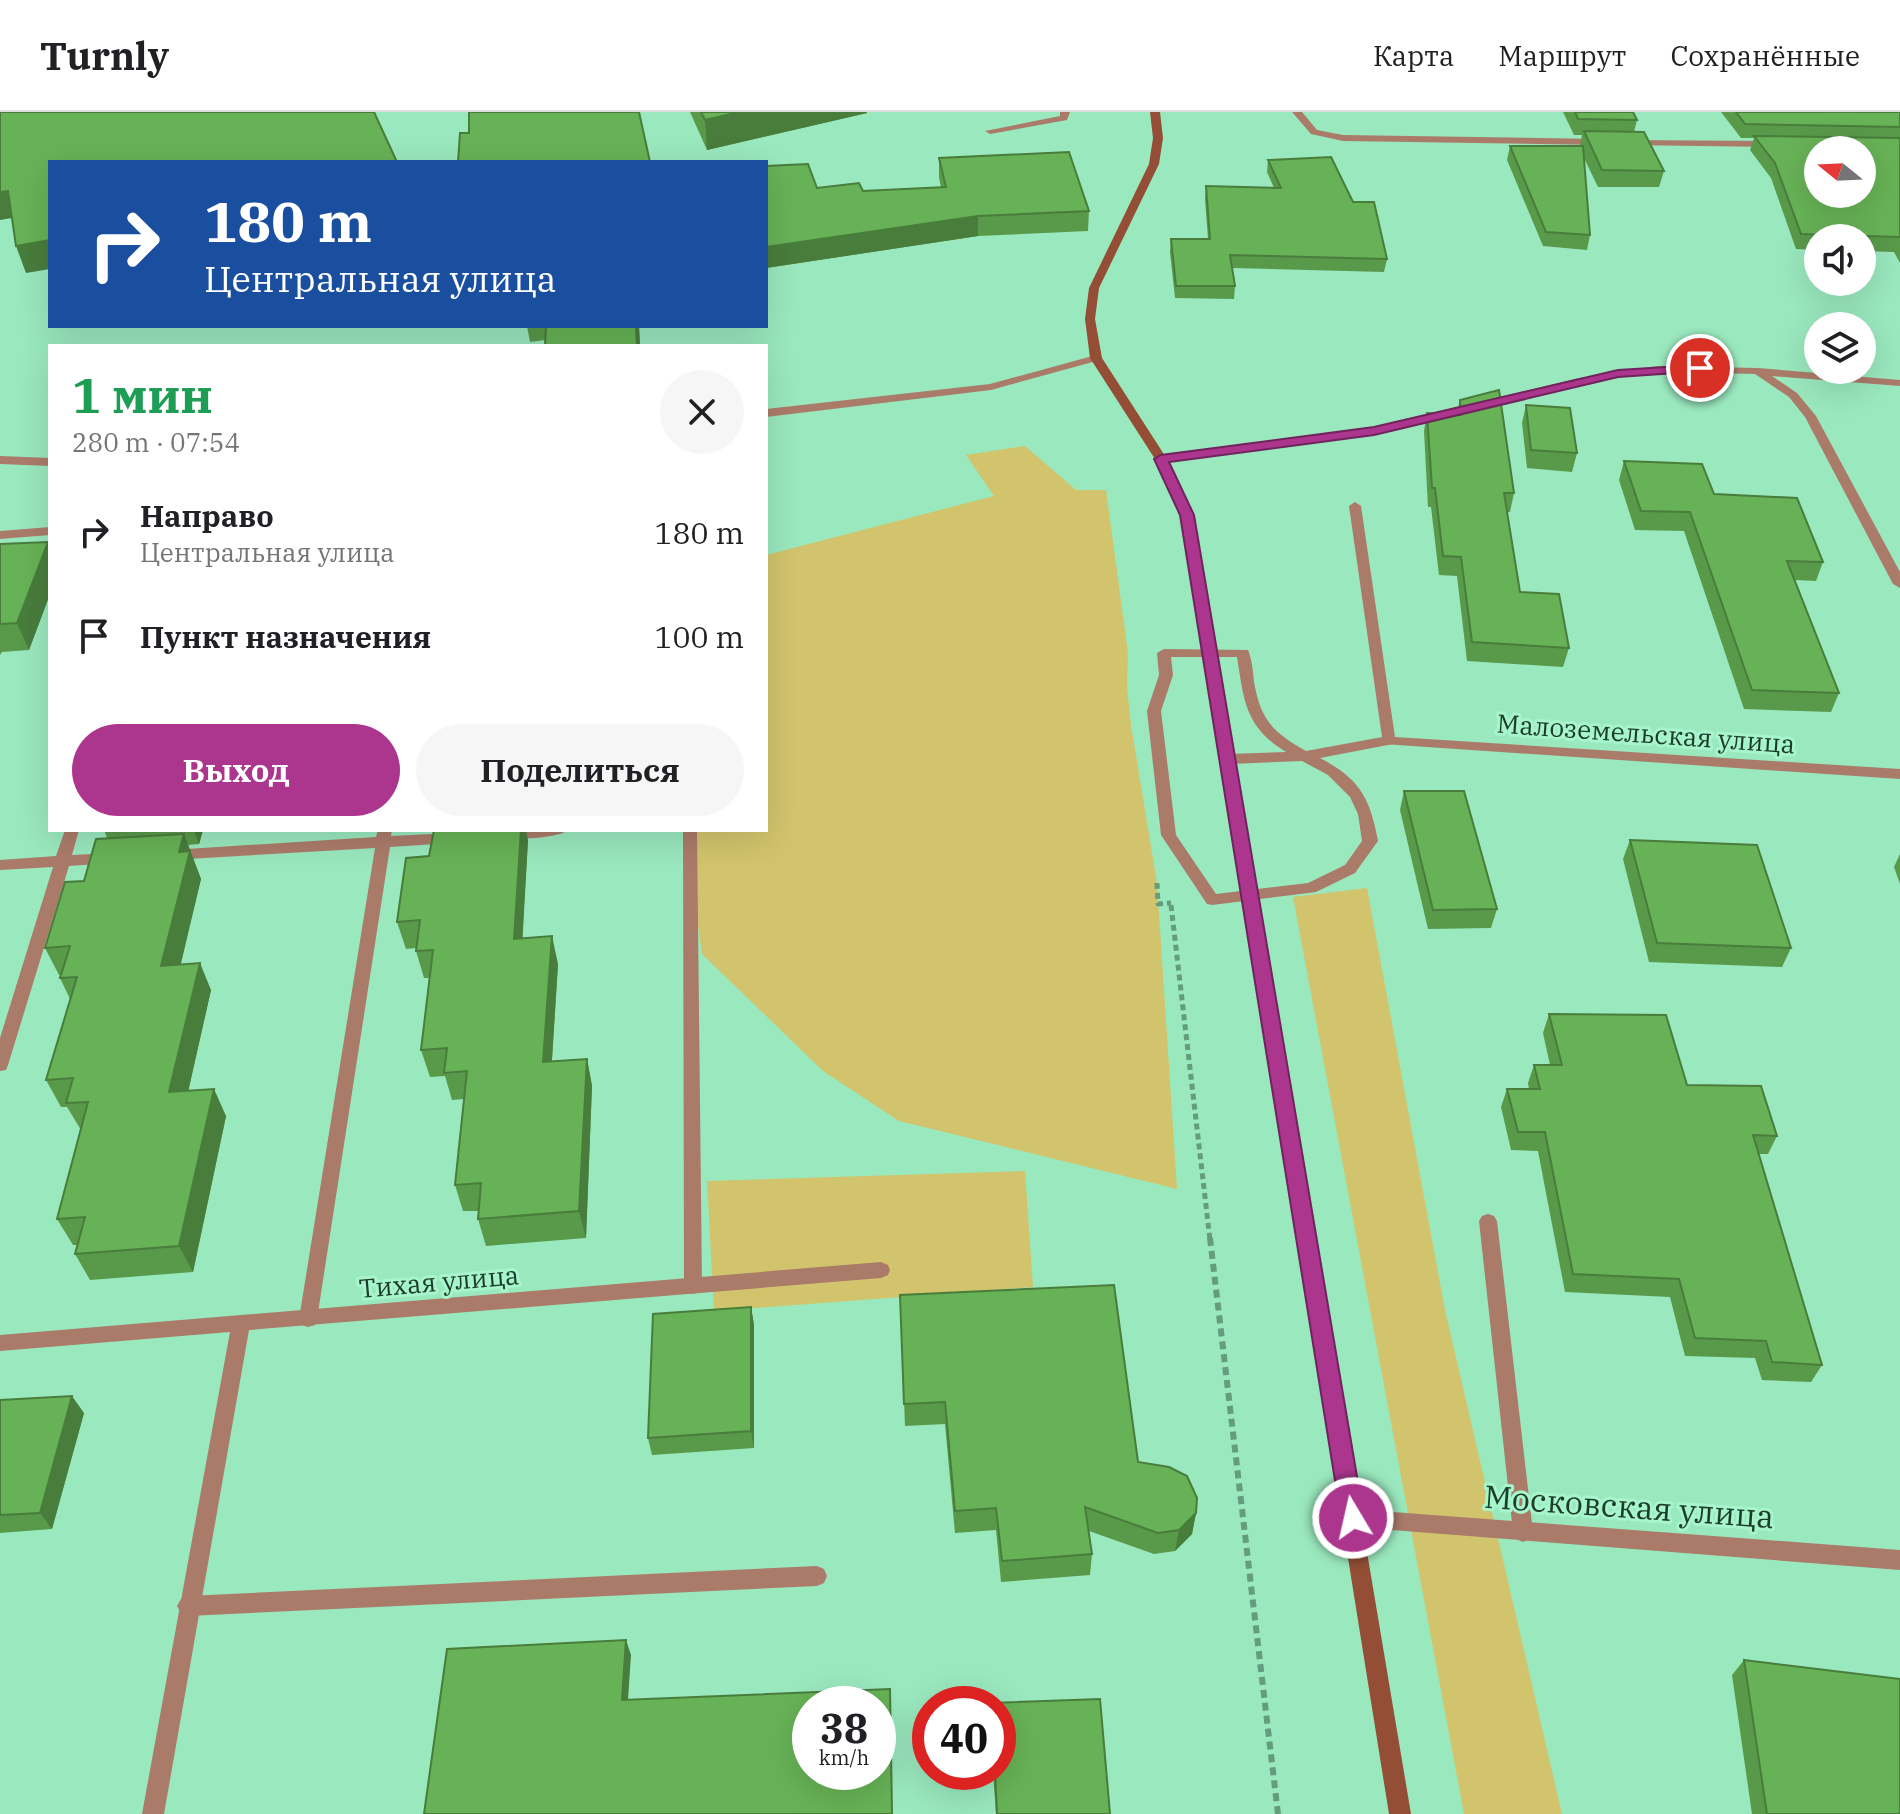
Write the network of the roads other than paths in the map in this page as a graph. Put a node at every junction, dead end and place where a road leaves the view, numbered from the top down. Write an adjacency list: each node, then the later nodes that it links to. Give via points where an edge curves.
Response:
1 (1065, 112): 4 (street, via 1064,118)
2 (1155, 112): 6 (street, via 1154,164 1094,288 1090,319)
3 (1297, 112): 5 (street, via 1314,132 1343,138)
4 (990, 131)
5 (1789, 144)
6 (1096, 358): 9 (street, via 991,387); 10 (street)
7 (1758, 371): 8 (street); 10 (street, via 1657,369 1618,374 1374,431); 16 (street, via 1793,395 1810,416)
8 (1900, 383)
9 (768, 413)
10 (1161, 459): 17 (street, via 1187,515)
11 (0, 460): 12 (street)
12 (48, 462)
13 (1355, 506): 18 (street)
14 (48, 531): 15 (street)
15 (0, 535)
16 (1900, 584)
17 (1212, 653): 19 (street, via 1243,653 1255,712 1264,729); 20 (street); 30 (street, via 1164,653 1166,675 1154,711 1169,835 1212,900)
18 (1388, 741): 19 (street, Малоземельская улица); 21 (street, Малоземельская улица)
19 (1308, 756): 20 (street, Малоземельская улица); 30 (street, via 1358,791 1370,841 1350,869 1311,888)
20 (1229, 759): 30 (street)
21 (1900, 774)
22 (71, 832): 28 (street)
23 (534, 832): 25 (street)
24 (690, 832): 34 (street)
25 (384, 836): 26 (street); 35 (street)
26 (154, 856)
27 (124, 858): 28 (street)
28 (62, 861): 29 (street); 31 (street)
29 (0, 865)
30 (1251, 895): 38 (street)
31 (0, 1065)
32 (1488, 1221): 39 (street)
33 (881, 1270): 34 (street, Тихая улица)
34 (693, 1286): 35 (street, Тихая улица)
35 (308, 1319): 36 (street, Тихая улица)
36 (241, 1325): 37 (street, Тихая улица); 42 (street)
37 (0, 1343)
38 (1353, 1518): 39 (street, Московская улица); 44 (street)
39 (1523, 1532): 40 (street, Московская улица)
40 (1900, 1560)
41 (817, 1576): 42 (street)
42 (188, 1606): 43 (street)
43 (153, 1814)
44 (1400, 1814)

